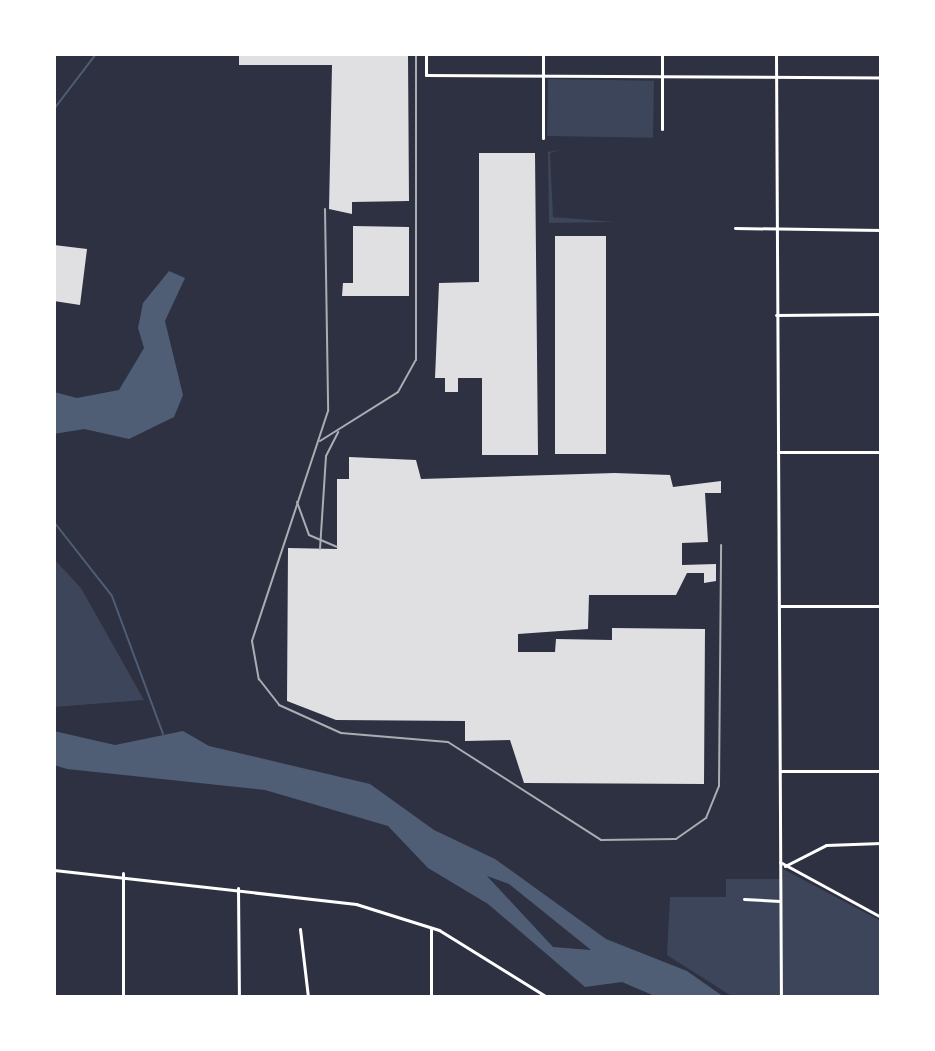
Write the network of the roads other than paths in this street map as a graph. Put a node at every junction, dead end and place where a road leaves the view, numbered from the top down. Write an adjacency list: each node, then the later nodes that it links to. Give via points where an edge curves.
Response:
1 (426, 54): 5 (street, via 426,75)
2 (543, 54): 5 (street)
3 (662, 54): 6 (street)
4 (776, 54): 7 (street)
5 (542, 76): 6 (street); 10 (street)
6 (662, 76): 7 (street); 9 (street)
7 (774, 77): 8 (street); 12 (street)
8 (881, 77)
9 (662, 129)
10 (543, 138)
11 (735, 228): 12 (street)
12 (776, 229): 13 (street); 15 (street)
13 (881, 230)
14 (881, 314): 15 (street)
15 (776, 315): 16 (street)
16 (778, 452): 17 (street); 18 (street)
17 (881, 452)
18 (779, 606): 19 (street); 20 (street)
19 (881, 606)
20 (780, 771): 21 (street); 23 (street)
21 (881, 771)
22 (881, 843): 24 (street, via 826,845)
23 (780, 862): 24 (street); 29 (street)
24 (785, 866): 30 (street)
25 (54, 870): 26 (street)
26 (123, 873): 27 (street); 34 (street)
27 (238, 888): 31 (street, via 356,904); 35 (street)
28 (744, 899): 29 (street)
29 (780, 901): 33 (street)
30 (881, 917)
31 (431, 928): 37 (street); 38 (street)
32 (300, 929): 36 (street)
33 (780, 996)
34 (123, 997)
35 (239, 997)
36 (308, 997)
37 (431, 997)
38 (547, 997)

